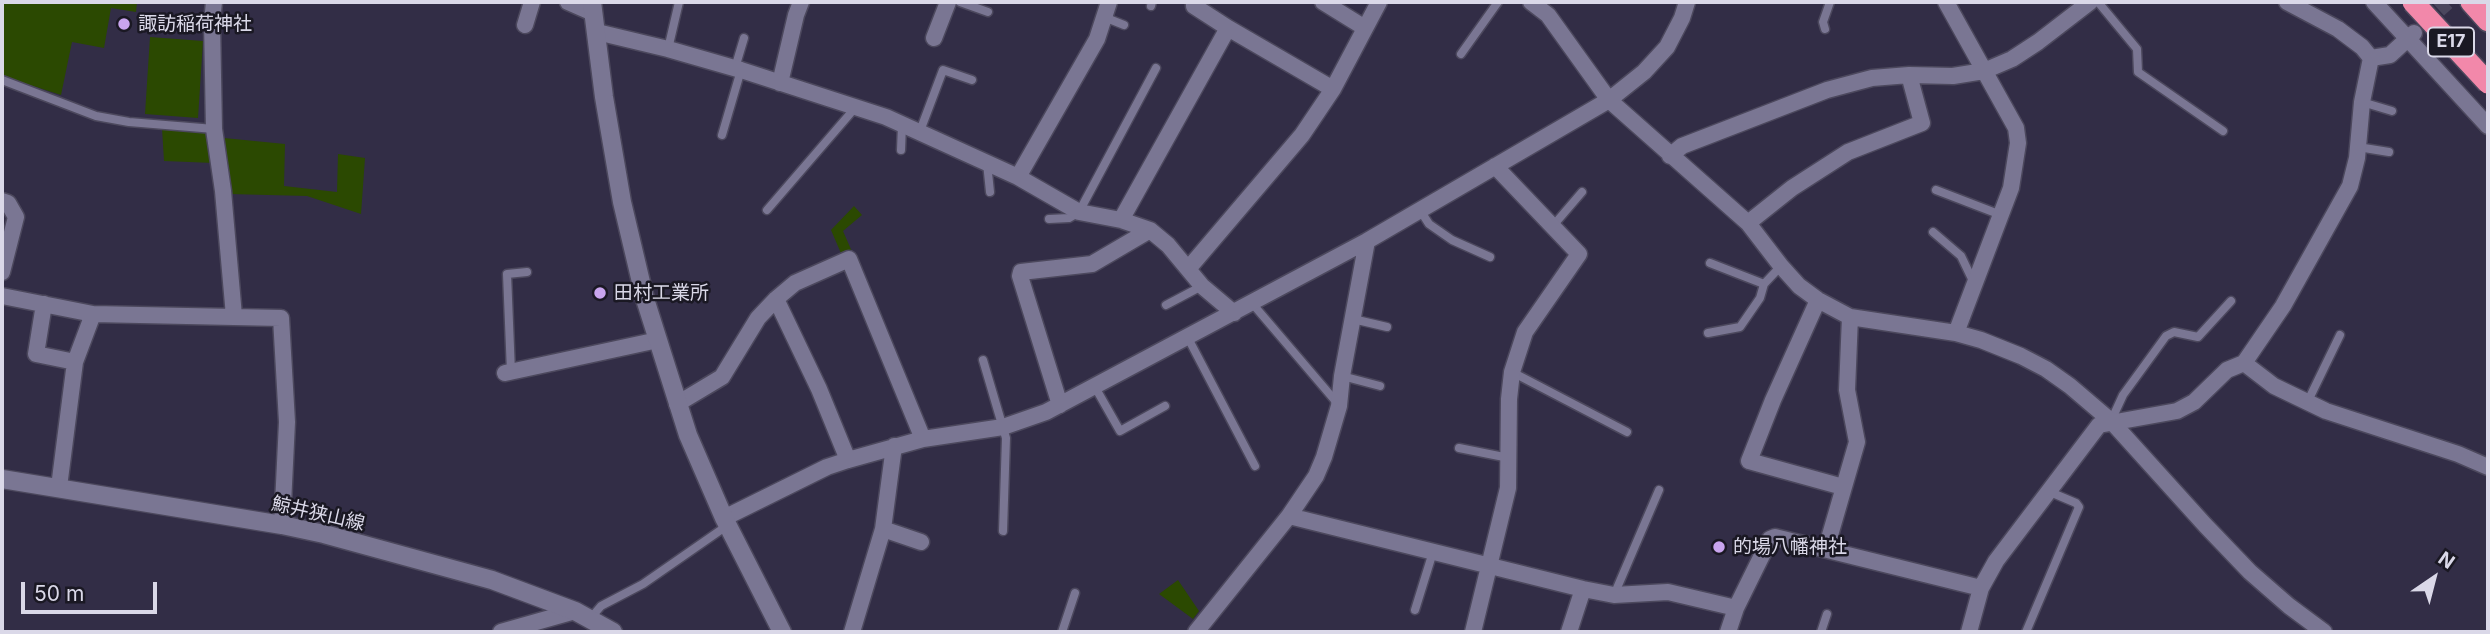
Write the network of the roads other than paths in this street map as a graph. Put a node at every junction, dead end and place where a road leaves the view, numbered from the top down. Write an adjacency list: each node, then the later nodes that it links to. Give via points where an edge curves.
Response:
1 (214, 2): 53 (street)
2 (532, 2): 26 (street)
3 (568, 2): 22 (street)
4 (679, 2): 35 (lane)
5 (802, 2): 44 (street)
6 (948, 2): 34 (street)
7 (960, 2): 24 (lane)
8 (1194, 2): 28 (street)
9 (1323, 2): 29 (street)
10 (1379, 2): 29 (street)
11 (1498, 2): 36 (lane)
12 (1531, 2): 47 (street, via 1549,11)
13 (1687, 2): 47 (street, via 1667,47)
14 (1830, 2): 30 (lane)
15 (1946, 2): 40 (street)
16 (2090, 2): 40 (street, via 2012,59)
17 (2098, 2): 55 (lane, via 2137,49 2138,72)
18 (2287, 2): 37 (street, via 2338,29)
19 (2374, 2): 32 (street)
20 (2413, 2): 45 (highway, E17, bridge)
21 (2471, 2): 25 (highway, E17)
22 (592, 8): 31 (street)
23 (1106, 10): 27 (lane); 63 (street, via 1097,39)
24 (988, 12)
25 (2488, 21)
26 (525, 24)
27 (1124, 25)
28 (1228, 28): 46 (street); 73 (street)
29 (1365, 28): 46 (street)
30 (1825, 29)
31 (597, 32): 35 (street); 105 (street, via 622,202)
32 (2411, 36): 37 (street, via 2390,55); 52 (street)
33 (744, 38): 39 (lane)
34 (934, 38)
35 (668, 48): 39 (street)
36 (1461, 54)
37 (2371, 58): 48 (street)
38 (1156, 68): 70 (lane)
39 (738, 69): 44 (street); 56 (lane)
40 (1984, 71): 41 (street); 71 (street, via 2017,133 2011,188)
41 (1909, 75): 60 (street, via 1872,78 1827,90 1695,140); 74 (street, via 1922,123 1848,152)
42 (2, 80): 53 (lane, via 96,116)
43 (972, 80): 54 (lane, via 943,70)
44 (780, 82): 49 (street)
45 (2488, 83)
46 (1333, 89): 82 (street, via 1302,135)
47 (1609, 100): 60 (street); 62 (street)
48 (2362, 103): 50 (lane); 57 (street)
49 (855, 108): 51 (street); 69 (lane)
50 (2392, 111)
51 (902, 124): 54 (street); 58 (lane)
52 (2488, 126)
53 (214, 129): 97 (street)
54 (920, 131): 61 (street)
55 (2222, 131)
56 (722, 135)
57 (2358, 146): 59 (lane); 108 (street, via 2345,196 2283,306)
58 (901, 150)
59 (2389, 152)
60 (1670, 156): 74 (street)
61 (988, 163): 63 (street); 65 (lane)
62 (1495, 166): 68 (street); 75 (street)
63 (1018, 177): 70 (street)
64 (1936, 190): 71 (lane)
65 (990, 192)
66 (1582, 192): 75 (lane)
67 (2, 201): 83 (street, via 16,217)
68 (1420, 210): 78 (street); 79 (lane, via 1429,224 1452,240)
69 (767, 211)
70 (1079, 212): 72 (lane, via 1069,218); 73 (street)
71 (2001, 215): 85 (street)
72 (1049, 219)
73 (1121, 220): 76 (street)
74 (1748, 223): 81 (street)
75 (1552, 227): 109 (street, via 1579,254 1525,332)
76 (1150, 230): 82 (street); 116 (street, via 1092,264 1021,272)
77 (1933, 232): 85 (lane, via 1961,256)
78 (1367, 241): 92 (street); 99 (street)
79 (1490, 257)
80 (1710, 263): 86 (lane)
81 (1781, 266): 86 (lane); 90 (street)
82 (1188, 269): 87 (street)
83 (2, 272)
84 (527, 272): 110 (lane, via 507,274)
85 (1974, 283): 102 (street)
86 (1764, 284): 101 (lane, via 1740,327)
87 (1202, 286): 94 (lane); 95 (street)
88 (2, 296): 93 (street)
89 (776, 299): 115 (street, via 758,318 722,377); 122 (street, via 795,283 849,259); 126 (street)
90 (1818, 300): 98 (street); 131 (street, via 1749,461)
91 (2231, 301): 119 (lane, via 2199,337 2174,332 2166,336 2123,395)
92 (1251, 302): 95 (street); 118 (lane)
93 (44, 304): 96 (street); 107 (street, via 36,354)
94 (1166, 305)
95 (1234, 313): 104 (street)
96 (93, 314): 97 (street); 107 (street)
97 (234, 316): 136 (street, via 281,318 287,422)
98 (1850, 317): 102 (street); 131 (street, via 1847,390 1857,442)
99 (1353, 319): 100 (lane); 111 (street)
100 (1387, 327)
101 (1708, 333)
102 (1956, 333): 119 (street, via 2004,348 2046,369)
103 (2340, 335): 114 (lane)
104 (1188, 338): 113 (street); 127 (lane)
105 (658, 340): 110 (street); 115 (street)
106 (983, 360): 120 (lane)
107 (75, 362): 130 (street)
108 (2244, 363): 114 (street); 119 (street, via 2227,370 2194,402 2177,411)
109 (1512, 372): 121 (lane); 125 (street)
110 (508, 373)
111 (1342, 376): 112 (lane); 118 (street)
112 (1380, 386)
113 (1095, 387): 116 (street); 117 (lane, via 1120,431)
114 (2307, 403): 128 (street)
115 (677, 404): 135 (street)
116 (1060, 405): 120 (street)
117 (1165, 406)
118 (1339, 406): 134 (street, via 1320,466)
119 (2111, 421): 133 (street, via 2099,425); 163 (street, via 2250,572)
120 (1003, 427): 122 (street); 138 (lane)
121 (1627, 432)
122 (923, 439): 123 (street)
123 (894, 446): 126 (street); 137 (street)
124 (1459, 448): 125 (lane)
125 (1509, 458): 142 (street, via 1505,502)
126 (848, 460): 135 (street)
127 (1255, 466)
128 (2488, 467)
129 (2, 479): 130 (street, 鯨井狭山線)
130 (60, 487): 136 (street, 鯨井狭山線)
131 (1843, 487): 140 (street)
132 (1659, 491): 146 (lane)
133 (2050, 492): 143 (street, via 1996,561); 162 (lane, via 2079,507)
134 (1289, 516): 141 (street); 156 (street)
135 (726, 522): 150 (lane, via 653,577); 153 (street)
136 (282, 525): 150 (street, 鯨井狭山線, via 492,580)
137 (883, 529): 139 (street); 154 (street)
138 (1003, 531)
139 (921, 542)
140 (1826, 549): 143 (street); 147 (street, via 1770,539)
141 (1433, 552): 142 (street); 148 (lane)
142 (1488, 566): 144 (street); 157 (street)
143 (1981, 588): 161 (street)
144 (1583, 589): 146 (street); 158 (street)
145 (1075, 593): 155 (lane)
146 (1614, 595): 147 (street, via 1668,592)
147 (1737, 608): 159 (street)
148 (1415, 610)
149 (1827, 614): 160 (lane)
150 (583, 615): 151 (street); 152 (street, 鯨井狭山線)
151 (501, 632)
152 (612, 632)
153 (782, 632)
154 (852, 632)
155 (1062, 632)
156 (1196, 632)
157 (1473, 632)
158 (1569, 632)
159 (1728, 632)
160 (1821, 632)
161 (1969, 632)
162 (2026, 632)
163 (2324, 632)

